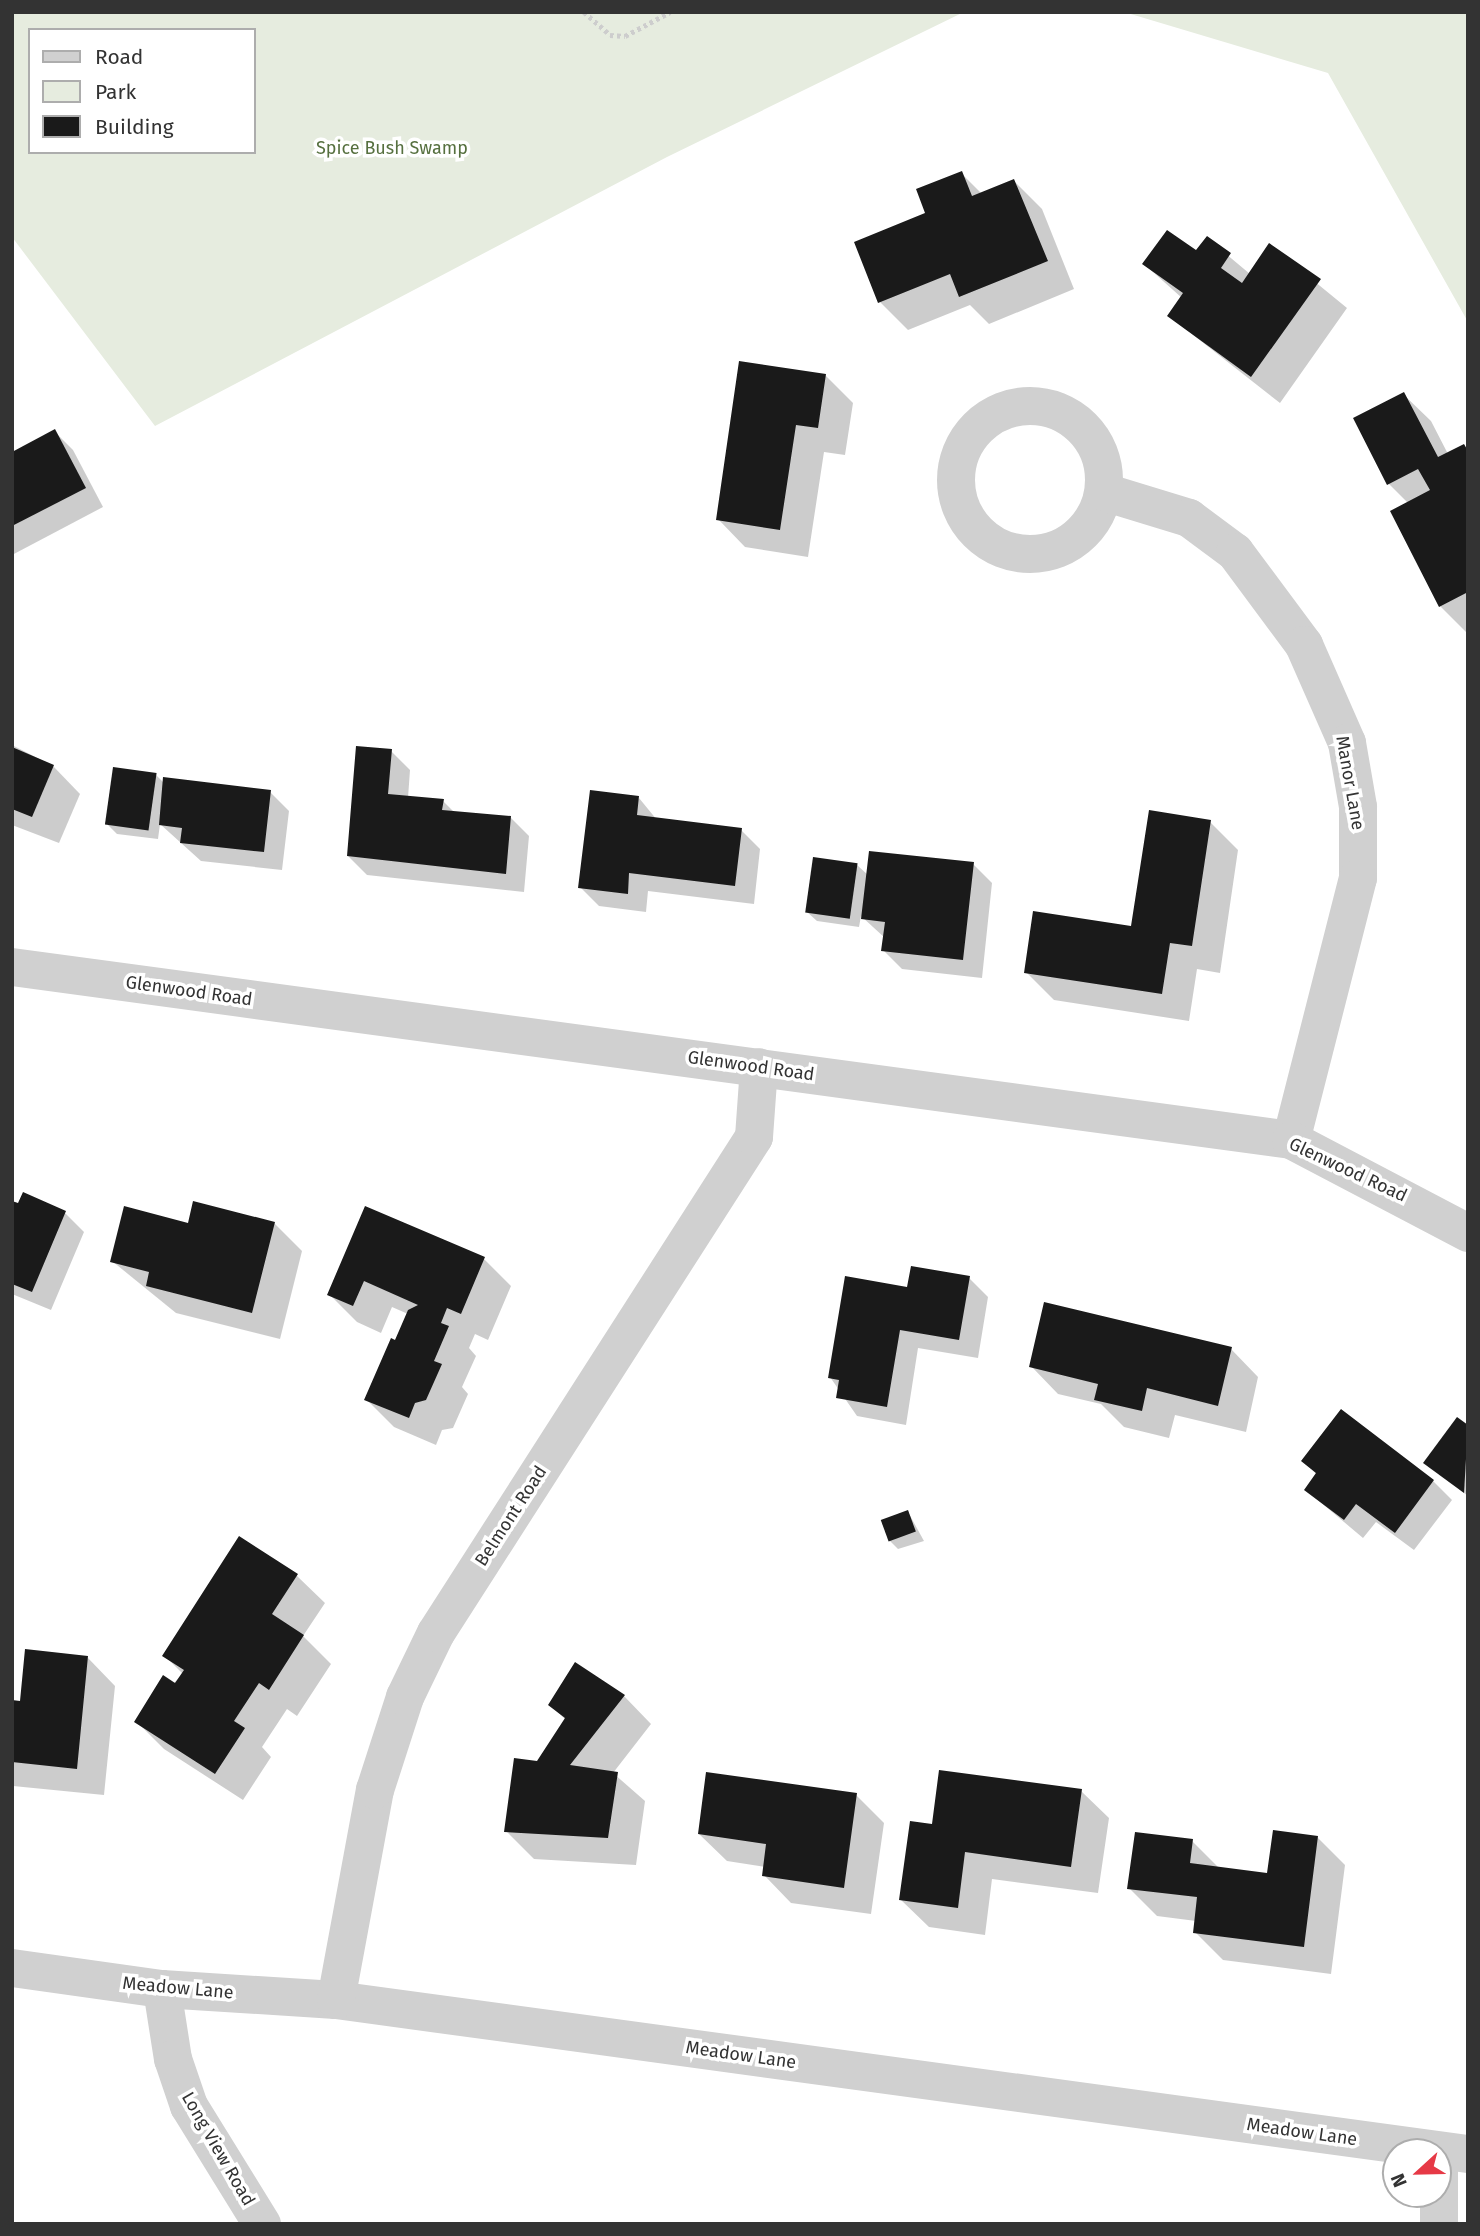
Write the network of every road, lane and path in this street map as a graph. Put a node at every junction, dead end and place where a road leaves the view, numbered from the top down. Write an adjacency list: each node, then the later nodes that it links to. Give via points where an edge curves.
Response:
1 (584, 12): 2 (path, via 602,31 625,36)
2 (670, 12)
3 (1104, 492): 6 (street, Manor Lane, via 1189,518 1235,552 1304,645 1347,743 1358,807 1357,878)
4 (12, 967): 5 (street, Glenwood Road)
5 (759, 1067): 6 (street, Glenwood Road); 10 (street, Belmont Road, via 754,1137 436,1633 405,1697 375,1790)
6 (1291, 1140): 7 (street, Glenwood Road)
7 (1468, 1233)
8 (12, 1968): 9 (street, Meadow Lane)
9 (162, 1989): 10 (street, Meadow Lane); 12 (street, Long View Road, via 173,2059 190,2106)
10 (336, 2000): 11 (street, Meadow Lane)
11 (1453, 2153): 13 (street)
12 (262, 2224)
13 (1439, 2224)

